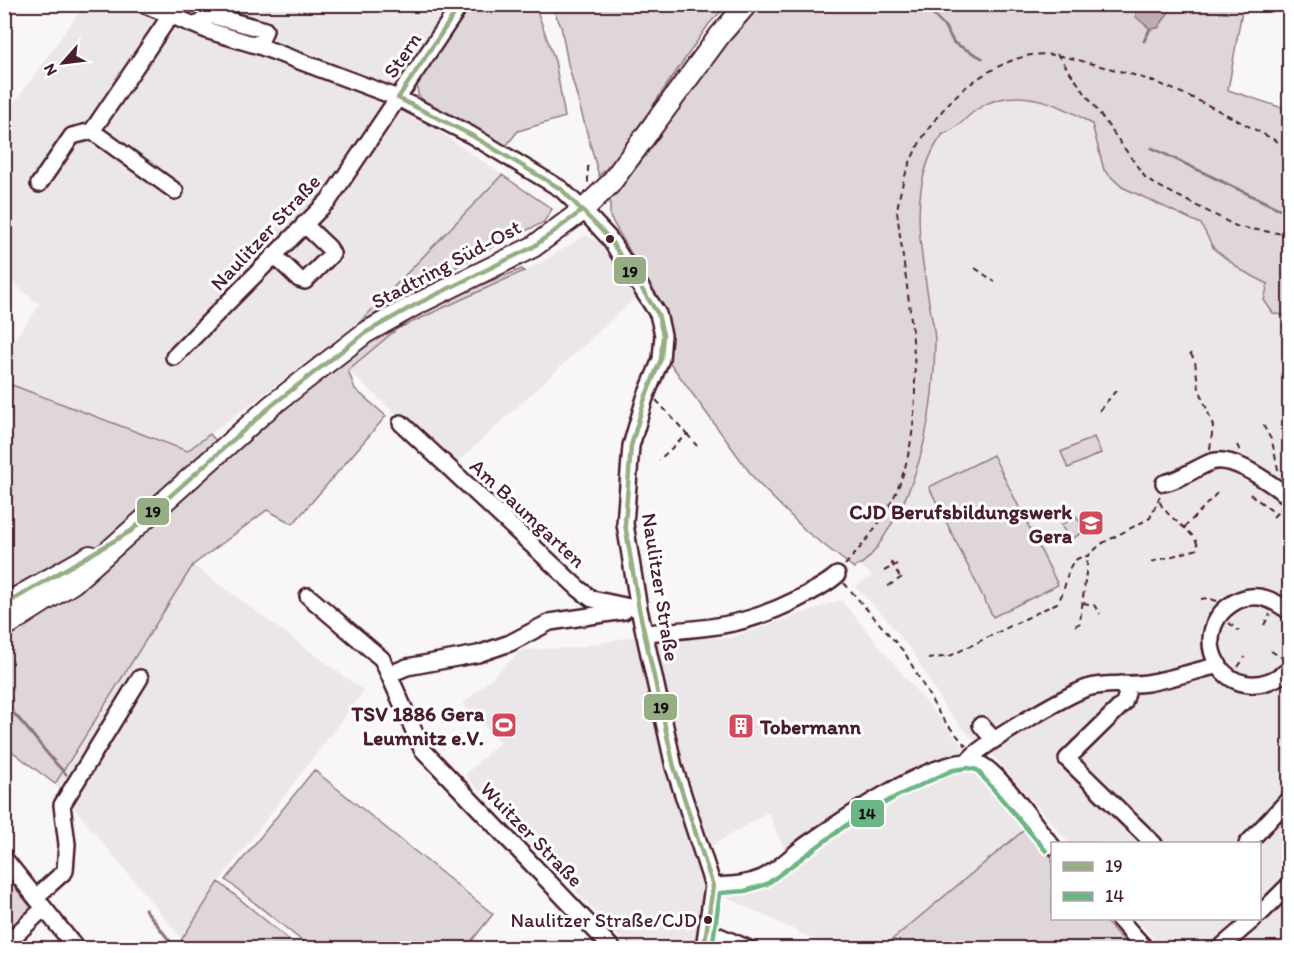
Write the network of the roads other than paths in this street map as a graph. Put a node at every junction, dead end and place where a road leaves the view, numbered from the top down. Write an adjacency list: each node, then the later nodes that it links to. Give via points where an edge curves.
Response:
1 (143, 4): 4 (street, Naulitzer Straße)
2 (461, 4): 5 (street, Stern)
3 (747, 4): 9 (main road, Stadtring Süd-Ost, via 610,184)
4 (170, 16): 5 (street, Naulitzer Straße); 6 (street)
5 (398, 99): 9 (street, Naulitzer Straße, via 481,141 561,189); 10 (street, Naulitzer Straße, via 329,200)
6 (92, 131): 7 (street, via 72,136); 8 (street)
7 (39, 184)
8 (175, 191)
9 (583, 210): 16 (main road, Stadtring Süd-Ost, via 533,247 365,333 286,393); 20 (street, Naulitzer Straße, via 609,238 658,314 663,335 661,359 631,446 625,525)
10 (304, 224): 11 (street, Naulitzer Straße); 11 (street, via 329,248 329,260 305,281)
11 (274, 255): 12 (street, Naulitzer Straße)
12 (174, 357)
13 (401, 423): 20 (street, Am Baumgarten, via 579,589 592,599)
14 (1164, 483): 15 (street, via 1222,460 1245,468)
15 (1290, 497)
16 (131, 531): 19 (main road, Stadtring Süd-Ost); 22 (main road, Stadtring Süd-Ost, via 73,583)
17 (837, 574): 23 (street, via 801,598 742,623)
18 (308, 596): 26 (street, Wuitzer Straße, via 361,639 382,659)
19 (4, 605)
20 (639, 609): 23 (street, Naulitzer Straße); 26 (street, via 550,622 478,654 407,667)
21 (1290, 612): 24 (street, via 1262,597 1246,597 1228,605 1211,633 1211,646)
22 (4, 627)
23 (644, 633): 38 (street, Naulitzer Straße, via 674,767)
24 (1219, 665): 25 (street, via 1230,678 1254,686 1274,681); 28 (street, via 1166,680)
25 (1290, 669)
26 (390, 674): 46 (street, Wuitzer Straße, via 422,749)
27 (140, 678): 39 (street, via 92,758 69,788 62,805 67,844 65,871)
28 (1121, 684): 30 (street, via 1085,689); 33 (street, via 1127,693 1124,703 1067,759)
29 (981, 725): 30 (street)
30 (993, 740): 31 (street)
31 (972, 756): 35 (street); 38 (street, via 894,789 841,820 764,877 744,884)
32 (1290, 798): 34 (street)
33 (1153, 842)
34 (1248, 842)
35 (1051, 844)
36 (4, 858): 39 (street)
37 (1290, 884): 40 (street)
38 (712, 886): 43 (street, Naulitzer Straße)
39 (40, 903): 44 (street); 45 (street)
40 (1261, 913)
41 (1120, 920): 49 (street)
42 (1253, 920): 50 (street)
43 (707, 931): 47 (street, Naulitzer Straße); 48 (street)
44 (4, 946)
45 (76, 948)
46 (612, 948)
47 (704, 948)
48 (747, 948)
49 (1144, 948)
50 (1220, 948)

